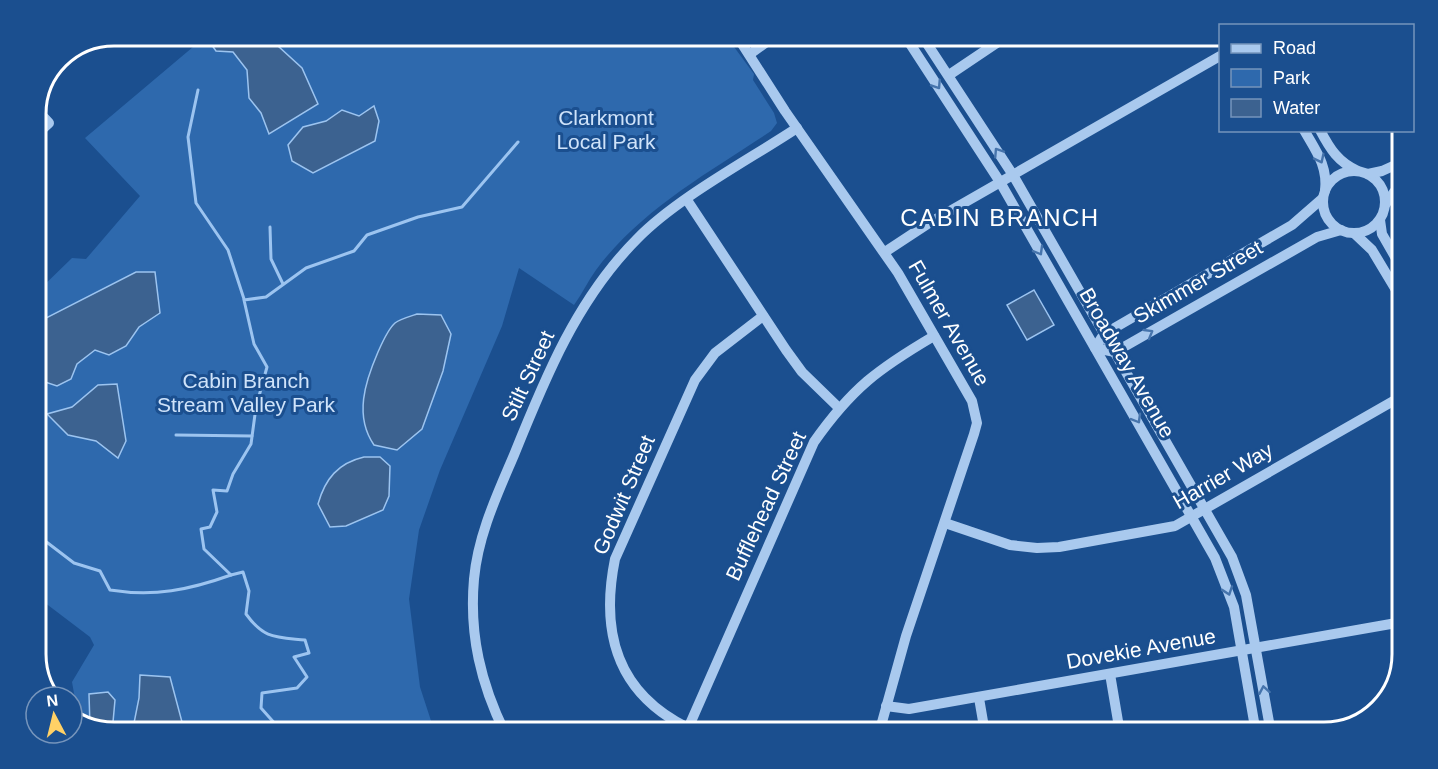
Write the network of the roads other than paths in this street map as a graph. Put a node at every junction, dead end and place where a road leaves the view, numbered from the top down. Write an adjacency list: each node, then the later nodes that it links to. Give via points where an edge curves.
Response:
1 (744, 46): 6 (street, Fulmer Avenue)
2 (762, 46): 6 (street)
3 (912, 46): 15 (street, Broadway Avenue, one-way to 15)
4 (929, 46): 8 (street, Broadway Avenue)
5 (992, 46): 8 (street)
6 (750, 54): 9 (street, Fulmer Avenue)
7 (1219, 57): 14 (street)
8 (949, 75): 14 (street, Broadway Avenue, one-way to 8)
9 (796, 128): 18 (street, Stilt Street); 24 (street, Fulmer Avenue)
10 (1305, 132): 16 (street, one-way to 16, via 1322,161)
11 (1321, 132): 13 (street, via 1333,155)
12 (1391, 167): 13 (street)
13 (1363, 173): 16 (street, via 1341,174); 19 (street, via 1381,186)
14 (1013, 175): 15 (street); 27 (street, Broadway Avenue)
15 (1000, 182): 24 (street); 29 (street, Broadway Avenue, one-way to 29)
16 (1324, 194): 21 (street, via 1327,217); 27 (street, Skimmer Street, via 1292,225)
17 (1391, 196): 19 (street)
18 (687, 200): 26 (street); 42 (street, Stilt Street, via 637,239 589,298 548,372 486,520 474,579 473,627 481,676)
19 (1385, 205): 20 (street)
20 (1380, 220): 22 (street, via 1365,231); 23 (street)
21 (1341, 230): 22 (street); 30 (street, Skimmer Street, one-way to 21, via 1317,237)
22 (1354, 233): 25 (street, via 1372,250)
23 (1391, 250)
24 (885, 252): 28 (street, Fulmer Avenue)
25 (1391, 282)
26 (763, 316): 32 (street, via 802,372); 43 (street, Godwit Street, via 715,353 695,380 615,559 608,616 611,638 628,677 654,706)
27 (1104, 334): 29 (street, Skimmer Street); 30 (street, Broadway Avenue)
28 (934, 336): 32 (street, Bufflehead Street, via 889,362); 35 (street, Fulmer Avenue, via 972,401 977,423)
29 (1095, 348): 30 (street); 34 (street, Broadway Avenue, one-way to 34)
30 (1115, 352): 33 (street, Broadway Avenue)
31 (1391, 402): 33 (street, Harrier Way)
32 (838, 407): 44 (street, Bufflehead Street, via 814,442)
33 (1205, 509): 34 (street, Harrier Way); 37 (street, Broadway Avenue, via 1232,557 1246,595)
34 (1193, 516): 35 (street, Harrier Way, via 1175,526 1037,548 1010,545); 38 (street, Broadway Avenue, one-way to 38, via 1223,575)
35 (945, 523): 41 (street, Fulmer Avenue)
36 (1391, 624): 37 (street, Dovekie Avenue)
37 (1256, 648): 38 (street, Dovekie Avenue); 49 (street, Broadway Avenue, one-way to 37)
38 (1242, 651): 39 (street, Dovekie Avenue); 48 (street, Broadway Avenue)
39 (1110, 674): 40 (street, Dovekie Avenue); 47 (street)
40 (979, 698): 41 (street, Dovekie Avenue, via 909,710); 46 (street)
41 (886, 706): 45 (street, Fulmer Avenue)
42 (500, 722)
43 (675, 722)
44 (691, 722)
45 (882, 722)
46 (983, 722)
47 (1118, 722)
48 (1255, 722)
49 (1269, 722)

